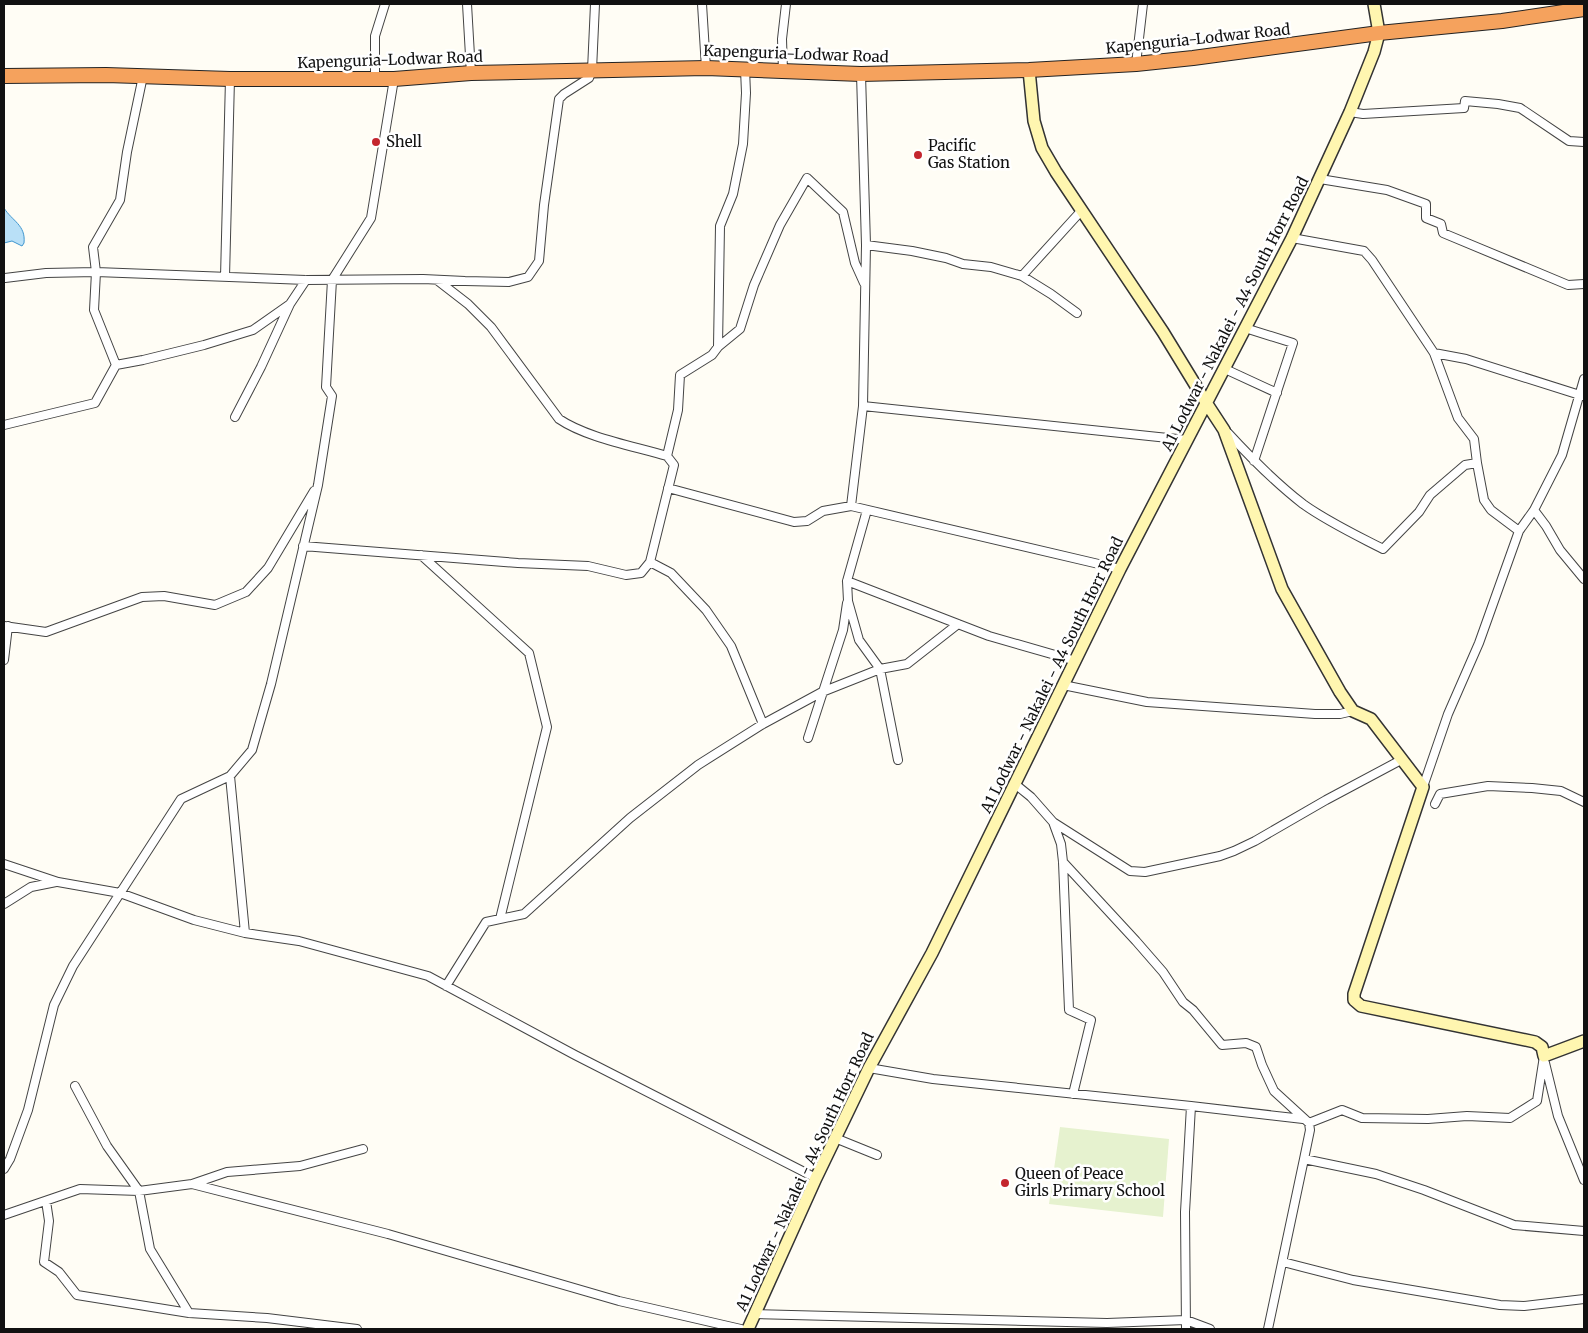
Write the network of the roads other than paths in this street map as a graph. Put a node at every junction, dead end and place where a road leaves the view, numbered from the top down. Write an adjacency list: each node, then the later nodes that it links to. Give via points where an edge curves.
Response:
1 (385, 4): 20 (street, via 374,36)
2 (467, 4): 16 (street)
3 (595, 4): 12 (street)
4 (702, 4): 11 (street)
5 (786, 4): 14 (street)
6 (1142, 4): 10 (street)
7 (1374, 4): 9 (main road)
8 (1584, 9): 9 (highway, Kapenguria-Lodwar Road)
9 (1379, 33): 10 (highway, Kapenguria-Lodwar Road); 23 (main road, A1 Lodwar - Nakalei - A4 South Horr Road)
10 (1136, 64): 15 (highway, Kapenguria-Lodwar Road)
11 (706, 68): 12 (highway, Kapenguria-Lodwar Road); 13 (highway, Kapenguria-Lodwar Road)
12 (592, 70): 16 (highway, Kapenguria-Lodwar Road); 35 (street, via 589,78 560,99 539,261 528,277 509,282)
13 (745, 70): 14 (highway, Kapenguria-Lodwar Road); 41 (street, via 743,144 733,194 720,226)
14 (783, 70): 17 (highway, Kapenguria-Lodwar Road)
15 (1029, 70): 17 (highway, Kapenguria-Lodwar Road); 26 (main road, via 1034,121 1042,148)
16 (471, 73): 22 (highway, Kapenguria-Lodwar Road)
17 (861, 74): 28 (street)
18 (4, 76): 19 (highway, Kapenguria-Lodwar Road)
19 (143, 76): 21 (highway, Kapenguria-Lodwar Road); 29 (street, via 120,200 93,247)
20 (375, 78): 21 (highway, Kapenguria-Lodwar Road); 22 (highway, Kapenguria-Lodwar Road)
21 (230, 79): 31 (street)
22 (394, 79): 34 (street, via 371,218)
23 (1350, 112): 24 (street, via 1464,108 1465,101 1498,104 1520,108 1569,141); 25 (main road, A1 Lodwar - Nakalei - A4 South Horr Road)
24 (1584, 142)
25 (1320, 179): 27 (main road, A1 Lodwar - Nakalei - A4 South Horr Road); 36 (street, via 1387,190 1426,204 1426,218 1441,224 1443,233 1568,285)
26 (1082, 210): 30 (street); 48 (main road)
27 (1292, 238): 40 (main road, A1 Lodwar - Nakalei - A4 South Horr Road); 42 (street, via 1364,251)
28 (866, 245): 30 (street, via 912,251 963,264 991,266); 37 (street)
29 (96, 272): 31 (street); 32 (street); 43 (street, via 94,310)
30 (1022, 276): 39 (street)
31 (225, 277): 33 (street)
32 (5, 278)
33 (306, 280): 34 (street); 38 (street)
34 (332, 280): 35 (street); 57 (street, via 326,388 332,396)
35 (437, 280): 54 (street, via 491,327 559,419 584,432)
36 (1584, 284)
37 (865, 286): 41 (street, via 855,263 843,212 807,178 780,224 754,285 740,329); 49 (street)
38 (290, 304): 43 (street, via 253,330); 50 (street)
39 (1077, 313)
40 (1245, 328): 44 (main road, A1 Lodwar - Nakalei - A4 South Horr Road); 46 (street, via 1293,343)
41 (718, 347): 54 (street, via 712,355 680,375 678,410)
42 (1434, 353): 47 (street, via 1466,359); 56 (street, via 1458,418 1474,439)
43 (116, 365): 51 (street, via 95,403)
44 (1225, 369): 46 (street); 48 (main road, A1 Lodwar - Nakalei - A4 South Horr Road)
45 (1584, 379): 47 (street)
46 (1277, 393): 55 (street)
47 (1582, 396): 61 (street, via 1562,455)
48 (1207, 404): 52 (main road); 53 (main road, A1 Lodwar - Nakalei - A4 South Horr Road)
49 (863, 406): 53 (street); 59 (street)
50 (235, 417)
51 (4, 425)
52 (1224, 430): 55 (street); 77 (main road, via 1282,589)
53 (1187, 440): 66 (main road, A1 Lodwar - Nakalei - A4 South Horr Road)
54 (667, 456): 58 (street, via 674,464)
55 (1254, 461): 56 (street, via 1303,504 1383,549 1419,512 1430,495 1465,465)
56 (1477, 462): 62 (street, via 1484,500 1491,510)
57 (318, 485): 63 (street); 71 (street, via 268,568 246,592 215,605 164,596 142,597 46,632)
58 (668, 488): 59 (street, via 794,522 807,521 823,511); 65 (street)
59 (851, 506): 60 (street)
60 (867, 510): 66 (street); 68 (street)
61 (1534, 510): 62 (street); 67 (street)
62 (1519, 531): 84 (street)
63 (303, 546): 64 (street); 82 (street, via 252,750)
64 (421, 556): 65 (street, via 588,566 626,575 641,572); 93 (street, via 528,653 547,727)
65 (650, 562): 78 (street, via 671,573 706,610 731,646)
66 (1120, 569): 73 (main road, A1 Lodwar - Nakalei - A4 South Horr Road)
67 (1584, 579)
68 (847, 581): 69 (street); 70 (street)
69 (848, 600): 74 (street, via 859,640); 76 (street, via 843,630)
70 (958, 624): 73 (street); 74 (street, via 907,664)
71 (6, 626): 72 (street)
72 (4, 660)
73 (1076, 661): 75 (main road, A1 Lodwar - Nakalei - A4 South Horr Road)
74 (880, 670): 76 (street); 80 (street)
75 (1063, 686): 77 (street, via 1147,702 1315,714); 83 (main road, A1 Lodwar - Nakalei - A4 South Horr Road)
76 (822, 692): 78 (street); 79 (street)
77 (1353, 711): 81 (main road, via 1371,720)
78 (763, 724): 93 (street, via 698,766 630,818 524,914)
79 (808, 738)
80 (898, 760)
81 (1401, 760): 84 (main road); 87 (street, via 1234,852 1145,872 1130,870)
82 (230, 776): 91 (street, via 181,799); 94 (street)
83 (1015, 784): 87 (street); 98 (main road, A1 Lodwar - Nakalei - A4 South Horr Road, via 932,953)
84 (1423, 788): 97 (main road, via 1354,1000 1361,1006 1536,1042 1542,1047)
85 (1584, 802): 86 (street, via 1561,791 1488,786 1440,794)
86 (1435, 804)
87 (1054, 822): 88 (street)
88 (1063, 862): 100 (street, via 1069,1010 1091,1020); 102 (street, via 1136,941 1182,1002 1194,1010 1222,1045 1246,1043 1256,1048 1274,1091)
89 (4, 864): 90 (street)
90 (58, 882): 91 (street); 92 (street, via 31,887)
91 (120, 893): 94 (street, via 194,920); 107 (street, via 73,966 54,1005 28,1110)
92 (4, 904)
93 (500, 919): 95 (street, via 486,922)
94 (245, 933): 95 (street, via 308,944 428,976)
95 (446, 986): 108 (street)
96 (1584, 1041): 97 (main road)
97 (1544, 1056): 102 (street, via 1537,1101 1510,1118 1362,1118 1342,1110); 109 (street, via 1558,1116)
98 (869, 1068): 100 (street, via 933,1079); 103 (main road, A1 Lodwar - Nakalei - A4 South Horr Road)
99 (75, 1086): 111 (street, via 108,1146)
100 (1072, 1094): 101 (street)
101 (1191, 1106): 102 (street, via 1300,1118); 119 (street, via 1185,1212)
102 (1307, 1122): 106 (street, via 1310,1130)
103 (835, 1138): 105 (street); 108 (main road, A1 Lodwar - Nakalei - A4 South Horr Road)
104 (363, 1149): 110 (street, via 300,1166 227,1172)
105 (877, 1155)
106 (1304, 1159): 114 (street, via 1376,1174 1514,1225); 115 (street)
107 (4, 1169)
108 (816, 1178): 118 (main road, A1 Lodwar - Nakalei - A4 South Horr Road)
109 (1584, 1180)
110 (192, 1184): 111 (street); 121 (street, via 388,1234 619,1301)
111 (139, 1191): 112 (street, via 80,1189); 117 (street, via 150,1249)
112 (46, 1201): 113 (street); 117 (street, via 49,1221 44,1262 59,1272 77,1294)
113 (4, 1215)
114 (1584, 1231)
115 (1283, 1262): 116 (street, via 1353,1280 1500,1306); 125 (street)
116 (1584, 1299)
117 (189, 1313): 120 (street)
118 (754, 1314): 119 (street, via 1107,1323); 122 (main road, A1 Lodwar - Nakalei - A4 South Horr Road)
119 (1186, 1320): 123 (street); 124 (street)
120 (357, 1329)
121 (741, 1329)
122 (748, 1329)
123 (1186, 1329)
124 (1210, 1329)
125 (1268, 1329)

